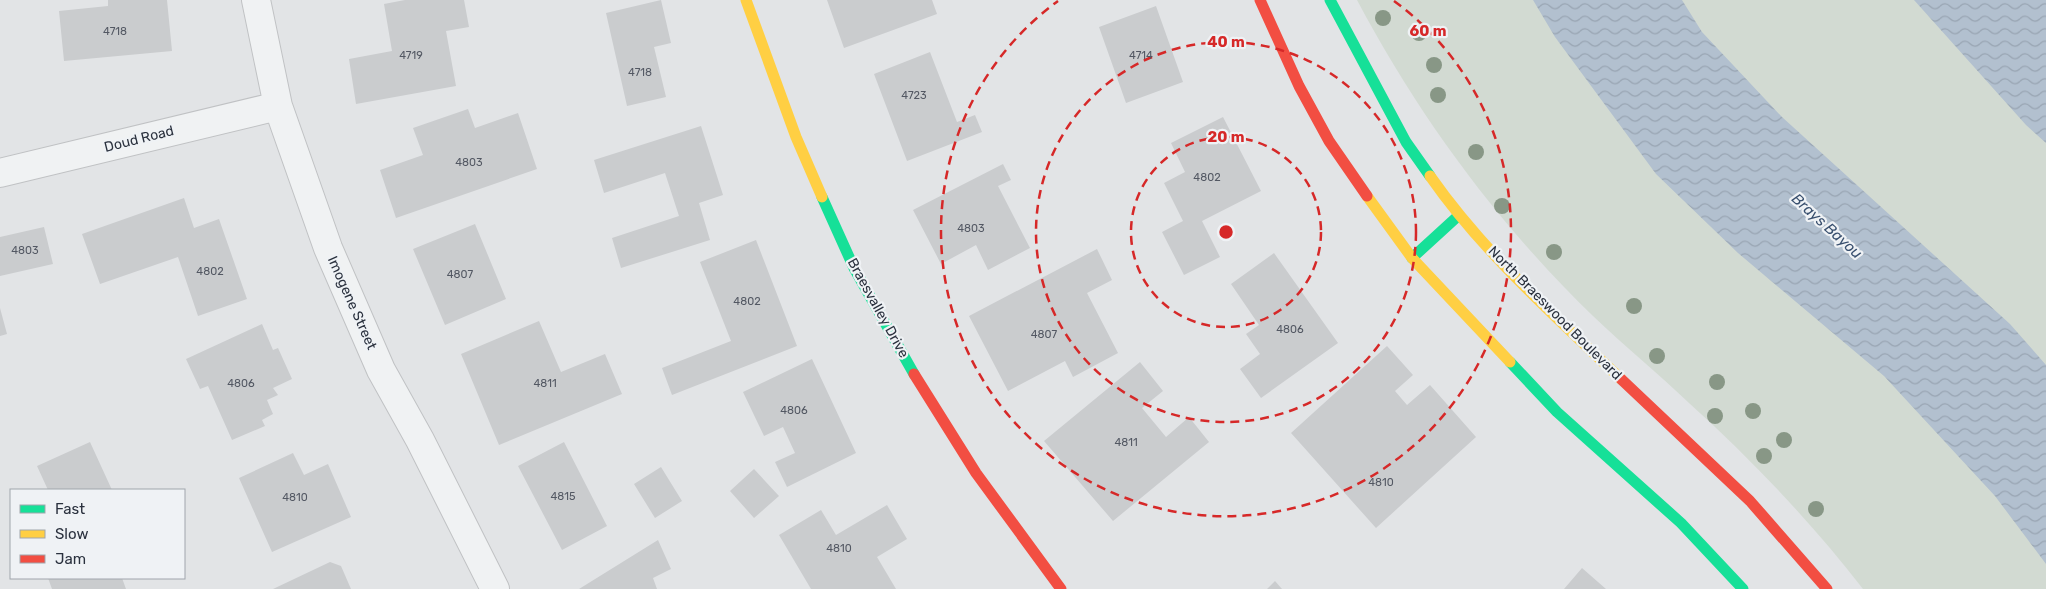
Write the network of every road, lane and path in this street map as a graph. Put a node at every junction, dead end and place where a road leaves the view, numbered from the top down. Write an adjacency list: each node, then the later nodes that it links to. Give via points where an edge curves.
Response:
1 (256, 0): 5 (street, Imogene Street)
2 (746, 0): 10 (main road, Braesvalley Drive, via 796,137 854,268 913,373 971,465)
3 (1260, 0): 8 (main road, via 1299,86 1329,141)
4 (1330, 0): 7 (main road, North Braeswood Boulevard, via 1406,142)
5 (278, 106): 6 (street, Doud Road); 9 (street, Imogene Street, via 328,248 377,361)
6 (0, 173)
7 (1458, 216): 8 (main road); 12 (main road, North Braeswood Boulevard, via 1553,315 1750,501)
8 (1412, 258): 11 (main road, via 1557,412 1681,524)
9 (494, 589)
10 (1061, 589)
11 (1743, 589)
12 (1827, 589)

